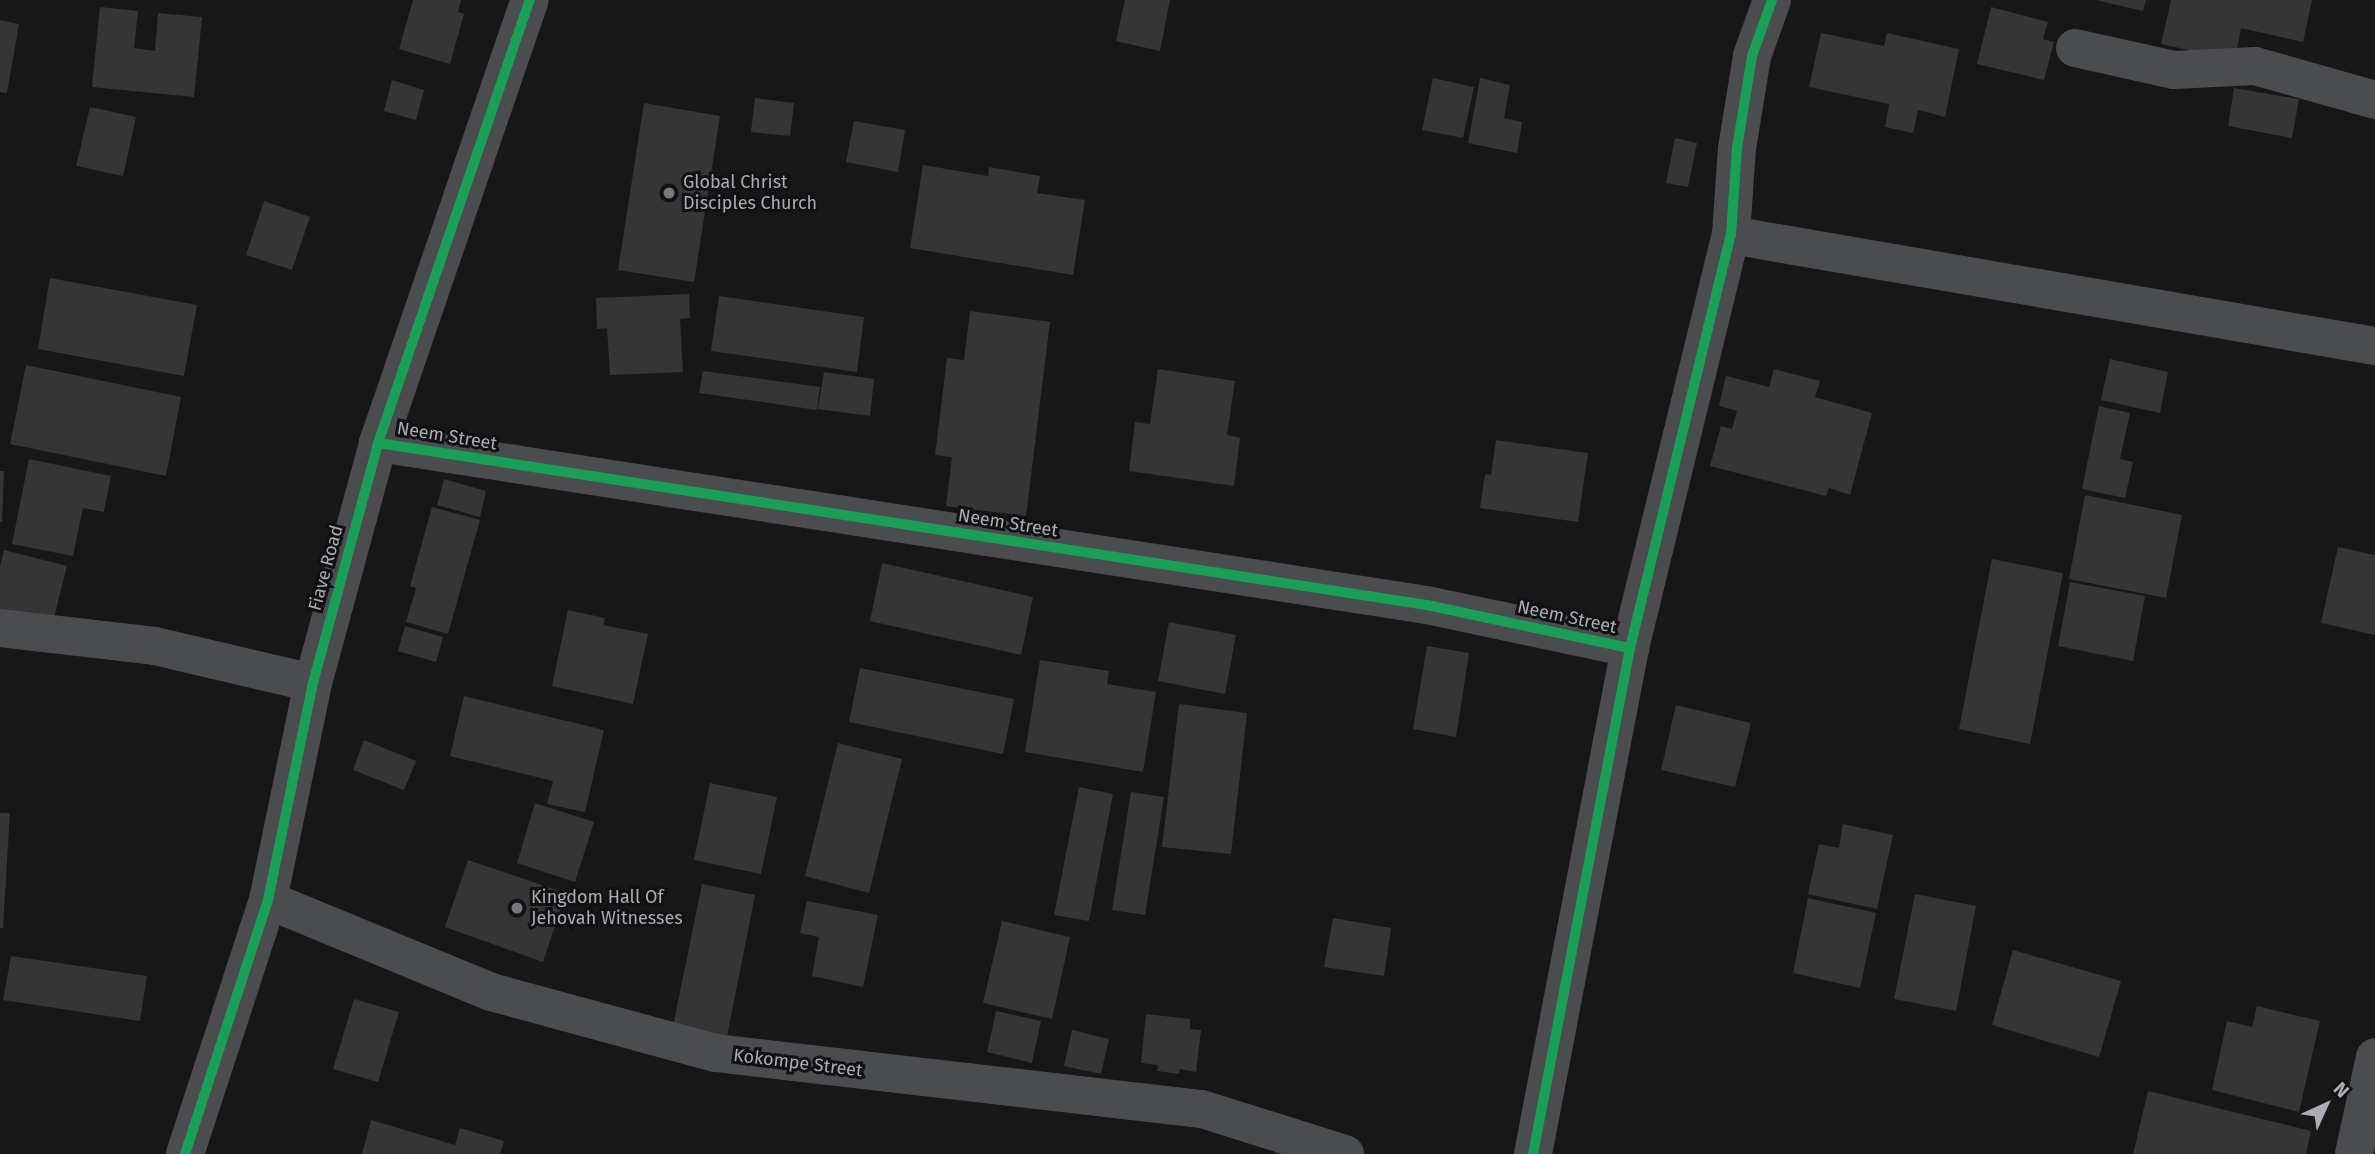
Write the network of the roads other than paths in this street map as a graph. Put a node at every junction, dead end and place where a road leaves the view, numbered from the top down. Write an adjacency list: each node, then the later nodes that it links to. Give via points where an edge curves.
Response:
1 (530, 0): 7 (street, Fiave Road)
2 (1772, 0): 5 (street, via 1752,57 1737,148)
3 (2075, 48): 4 (street, via 2174,70 2255,66)
4 (2375, 100)
5 (1731, 235): 6 (street); 9 (street)
6 (2375, 346)
7 (378, 443): 9 (street, Neem Street, via 1427,605); 10 (street, Fiave Road)
8 (0, 628): 10 (street, via 155,646)
9 (1630, 648): 15 (street)
10 (313, 683): 11 (street, Fiave Road)
11 (268, 900): 13 (street, Fiave Road); 14 (street, Kokompe Street, via 491,992 716,1053 1202,1109)
12 (2375, 1057): 16 (street)
13 (185, 1154)
14 (1345, 1154)
15 (1533, 1154)
16 (2354, 1154)

